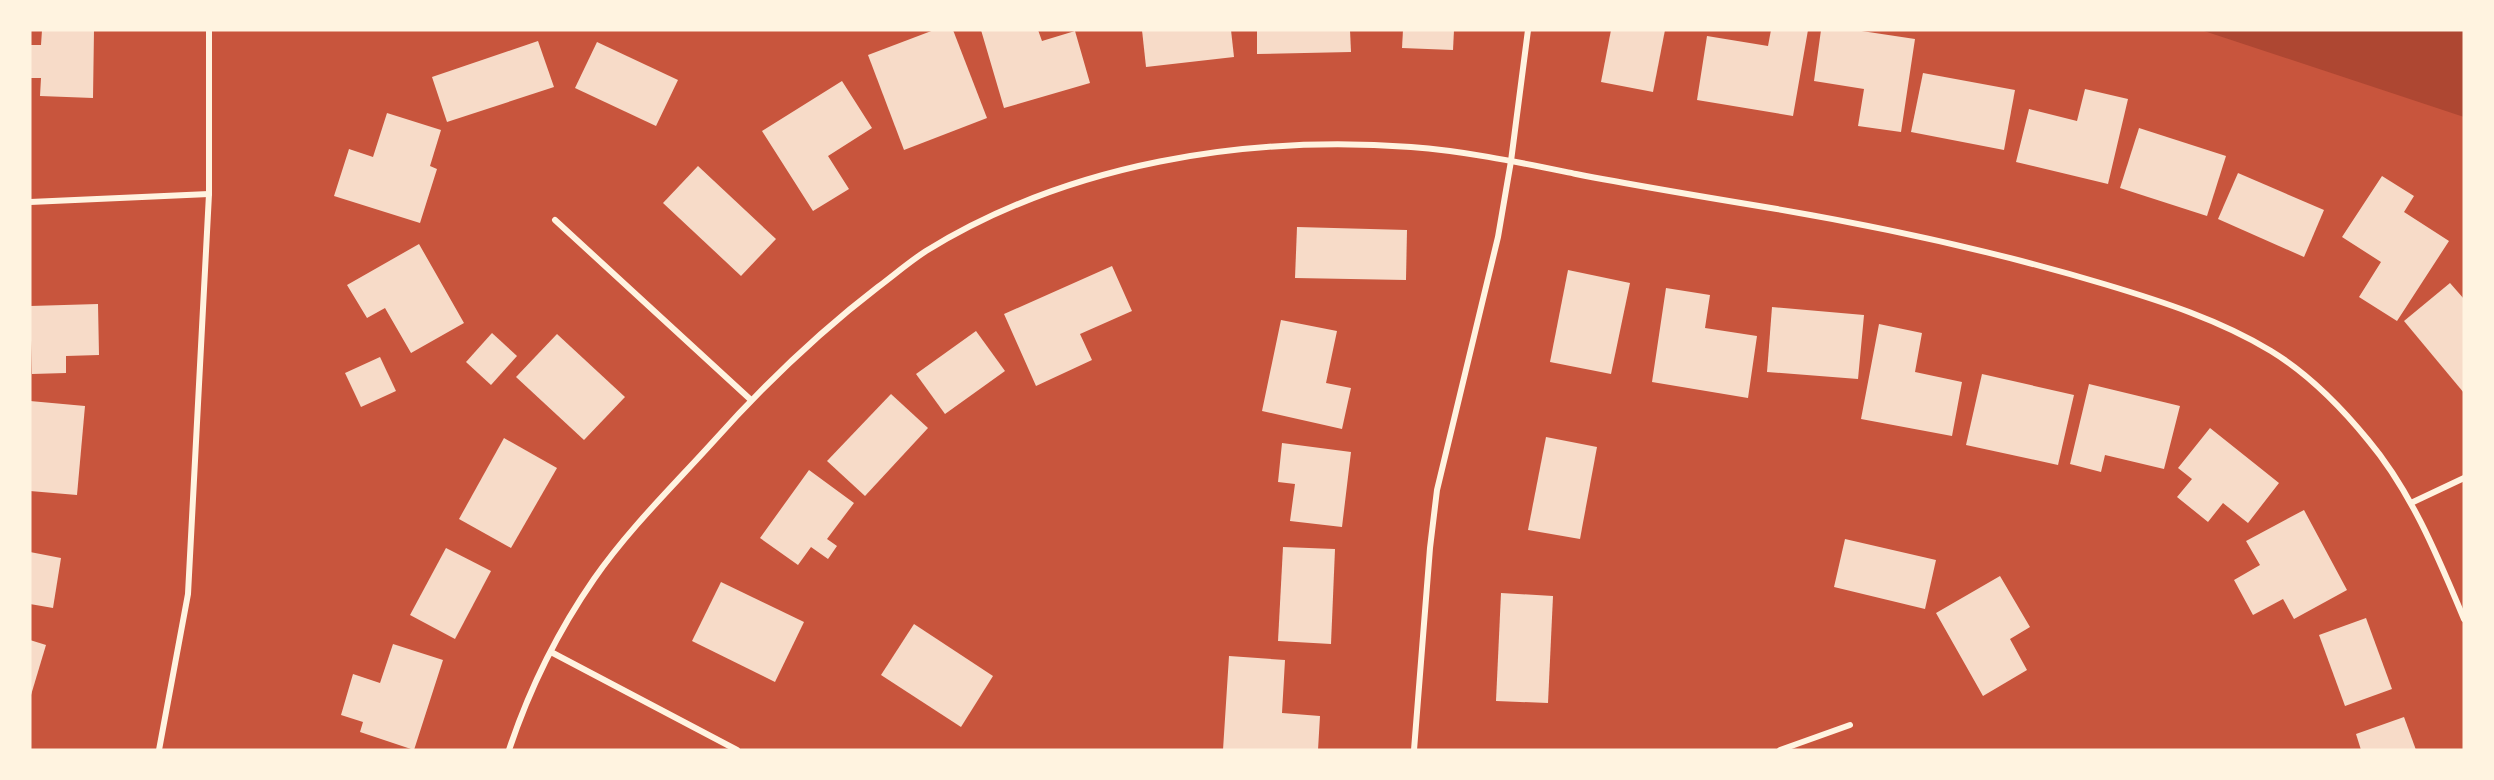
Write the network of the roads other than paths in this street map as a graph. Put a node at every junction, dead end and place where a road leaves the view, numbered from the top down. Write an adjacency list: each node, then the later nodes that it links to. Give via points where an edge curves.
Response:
1 (209, 30): 4 (street)
2 (1528, 30): 3 (street)
3 (1511, 161): 7 (street, via 1415,147 1352,145 1204,153 1133,166 986,218 923,253 847,311); 9 (street, via 1892,229 2029,262 2162,302 2273,352 2308,379 2370,442); 16 (street, via 1485,298 1437,490)
4 (209, 194): 5 (street); 13 (street, via 188,594)
5 (30, 202)
6 (555, 220): 7 (street)
7 (750, 400): 11 (street, via 596,577)
8 (2464, 478): 9 (street)
9 (2411, 503): 10 (street)
10 (2464, 619)
11 (551, 652): 14 (street, via 523,709); 15 (street)
12 (1850, 725): 17 (street)
13 (159, 750)
14 (509, 750)
15 (737, 750)
16 (1414, 750)
17 (1780, 750)

